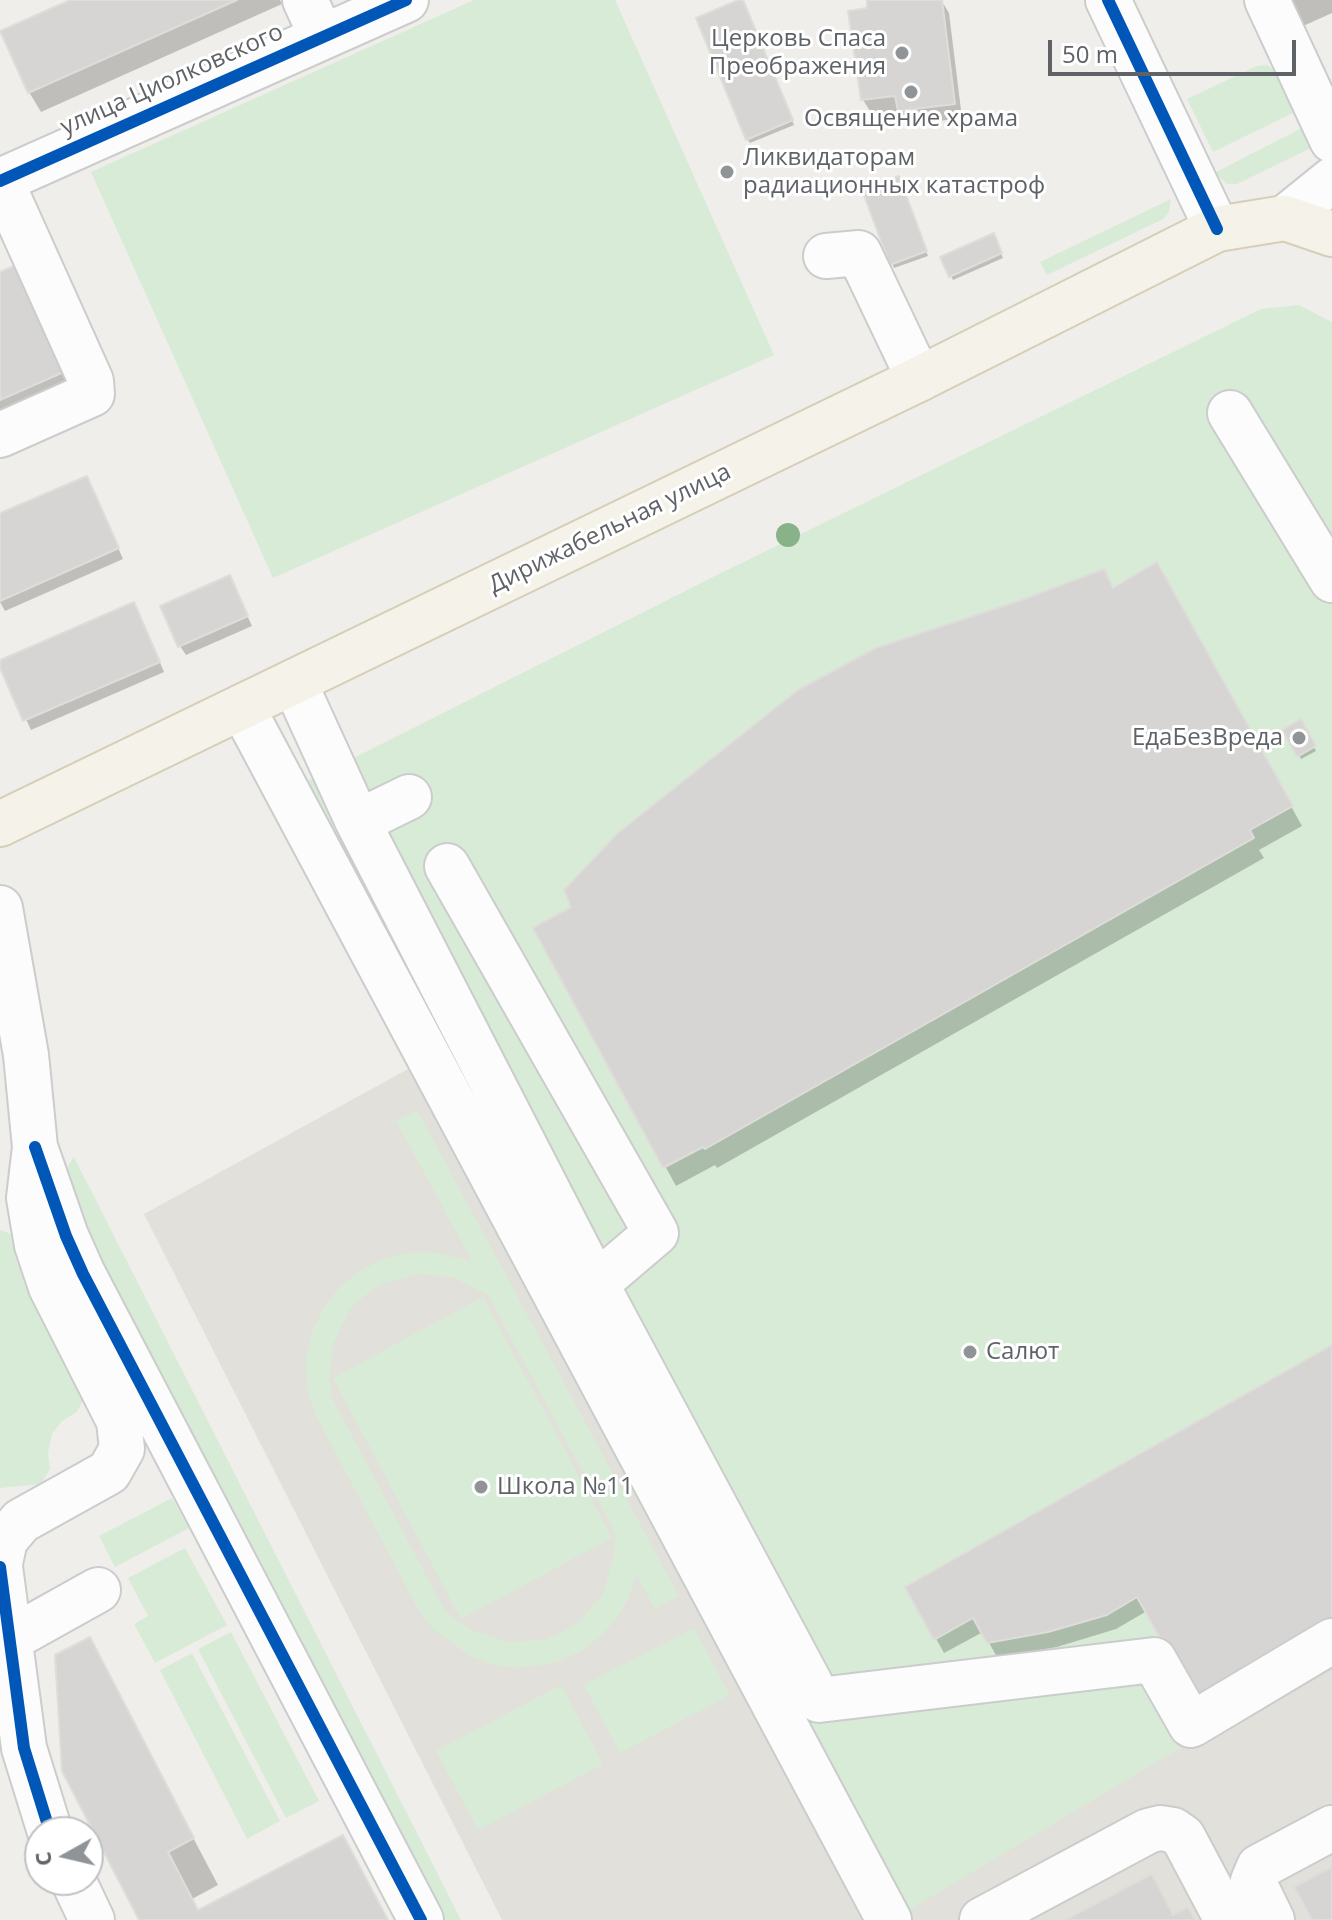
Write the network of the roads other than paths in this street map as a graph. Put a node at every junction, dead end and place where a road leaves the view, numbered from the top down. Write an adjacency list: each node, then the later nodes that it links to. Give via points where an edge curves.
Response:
1 (406, 0): 4 (street, улица Циолковского)
2 (1108, 0): 9 (street)
3 (1267, 0): 5 (street)
4 (313, 19): 7 (street, улица Циолковского)
5 (1332, 140)
6 (1332, 180): 8 (street)
7 (0, 181): 14 (street, via 91,381 92,394)
8 (1285, 218): 9 (main road, Дирижабельная улица); 10 (main road)
9 (1217, 229): 12 (main road, Дирижабельная улица)
10 (1332, 234)
11 (826, 256): 12 (street, via 859,253)
12 (919, 379): 16 (main road, Дирижабельная улица)
13 (1230, 413): 15 (street)
14 (0, 435)
15 (1332, 580)
16 (294, 682): 17 (main road, Дирижабельная улица); 19 (street)
17 (242, 707): 20 (main road, Дирижабельная улица); 34 (street)
18 (409, 797): 19 (street)
19 (358, 822): 24 (street)
20 (0, 824)
21 (447, 866): 24 (street, via 656,1233)
22 (1, 912): 23 (street, via 26,1055)
23 (17, 1152): 25 (street, via 51,1287 119,1421 122,1449 109,1472 21,1521 5,1540); 33 (street, via 66,1236)
24 (596, 1284): 28 (street, via 819,1700 1154,1660 1191,1725)
25 (0, 1565): 27 (street)
26 (98, 1590): 27 (street)
27 (10, 1639): 29 (street, via 24,1748)
28 (1332, 1641)
29 (45, 1816)
30 (1332, 1828): 37 (street, via 1259,1867 1253,1881)
31 (81, 1896): 32 (street)
32 (92, 1920)
33 (421, 1920)
34 (889, 1920)
35 (982, 1920): 36 (street, via 1160,1828 1183,1837)
36 (1227, 1920)
37 (1272, 1920)

